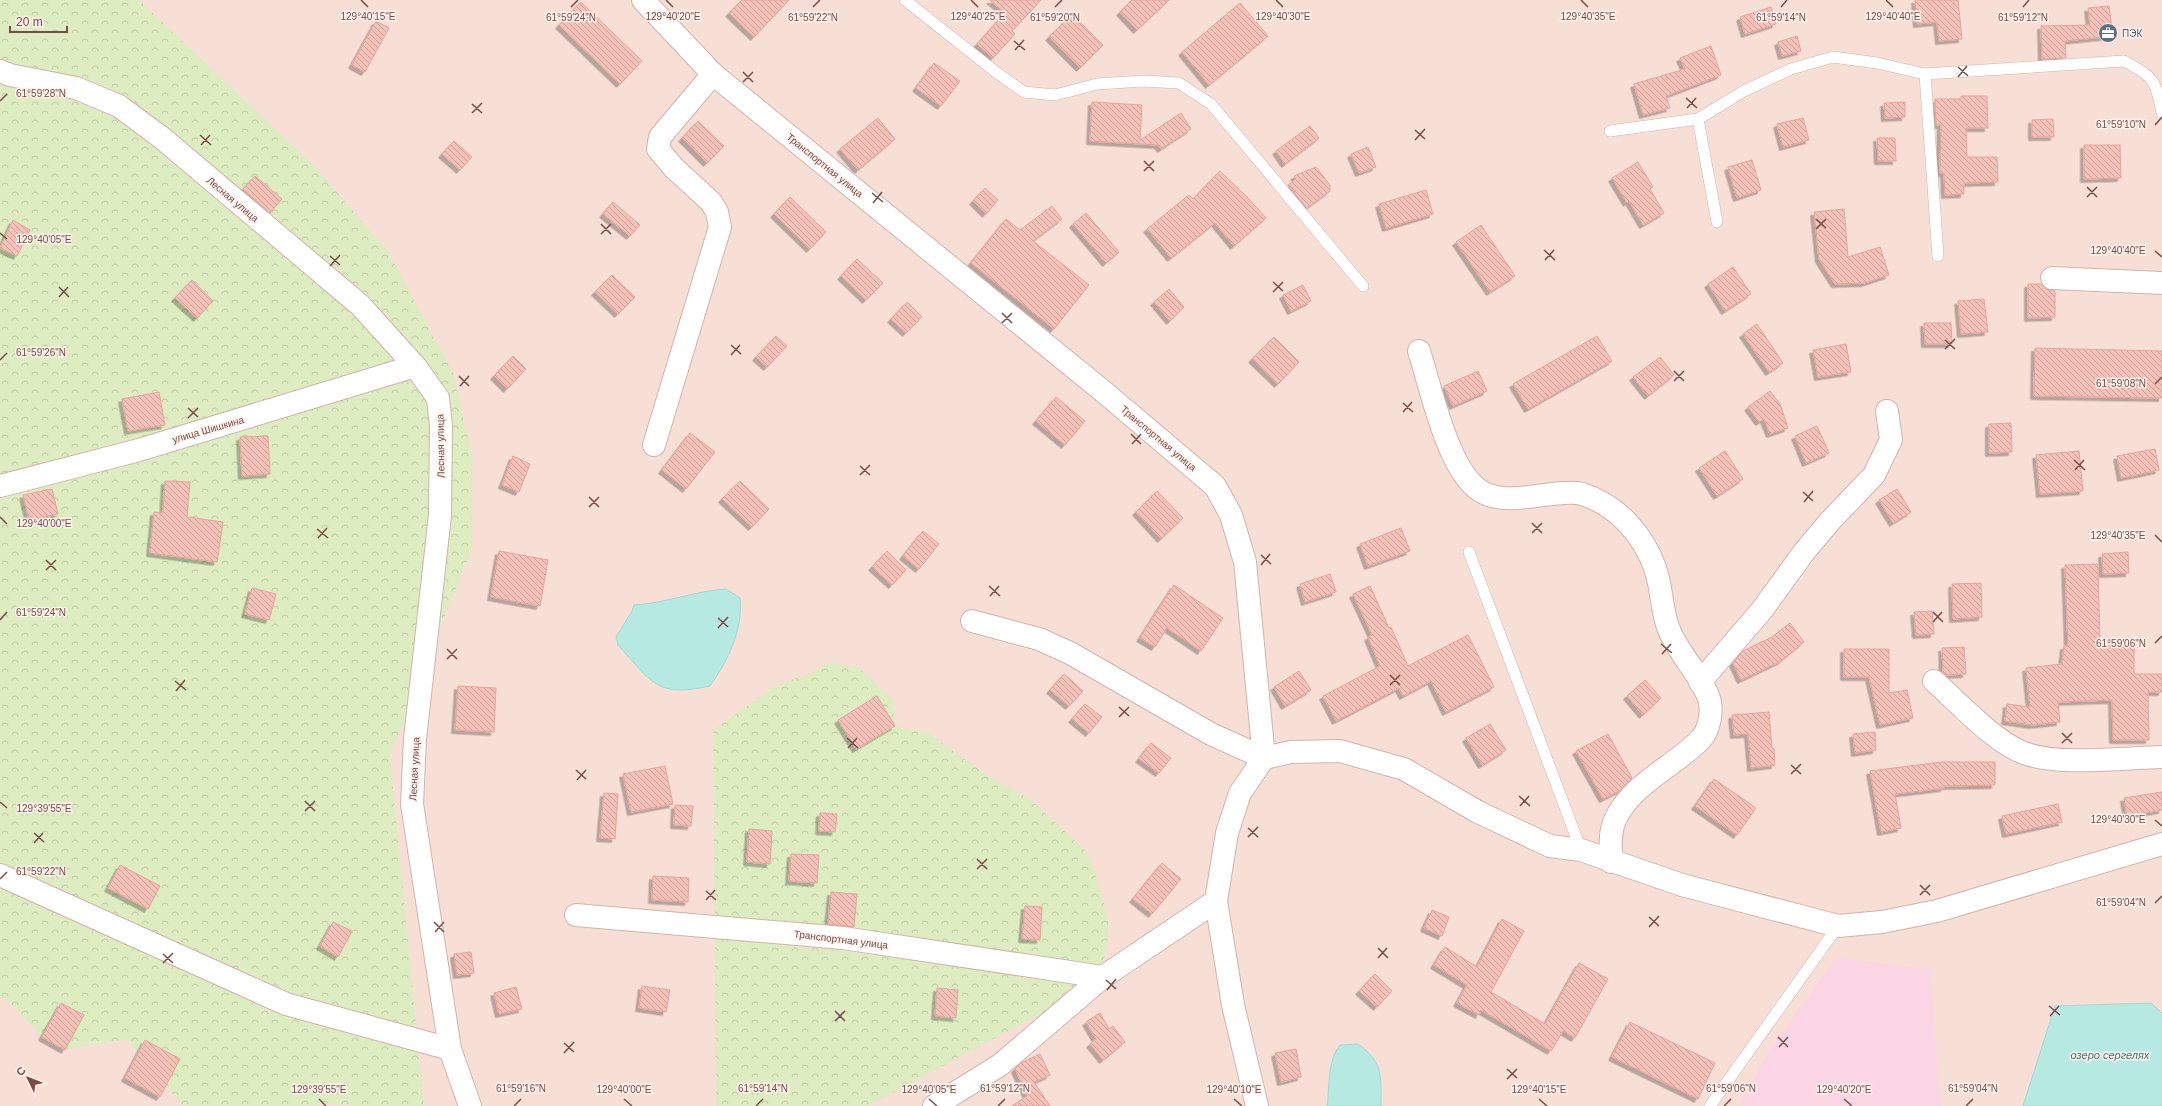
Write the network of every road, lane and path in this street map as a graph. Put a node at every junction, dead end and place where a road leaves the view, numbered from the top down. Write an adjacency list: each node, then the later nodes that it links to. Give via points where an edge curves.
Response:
1 (643, 0): 4 (street, Транспортная улица)
2 (905, 0): 13 (lane, via 996,73 1024,92 1055,96 1097,84 1142,81 1179,83 1211,104)
3 (0, 71): 15 (street, Лесная улица, via 76,88 119,106 162,138 360,305)
4 (713, 74): 17 (street, via 660,137 658,149 674,168 711,202 717,212 720,227); 24 (street, Транспортная улица, via 1104,392 1215,486 1231,515 1245,562)
5 (1925, 74): 6 (lane, via 2124,61 2144,72 2156,85); 7 (lane, via 1877,63 1833,57 1791,69 1744,91); 10 (lane)
6 (2162, 113)
7 (1698, 119): 8 (lane); 9 (lane)
8 (1610, 131)
9 (1717, 222)
10 (1938, 256)
11 (2052, 278): 12 (street)
12 (2162, 282)
13 (1363, 286)
14 (1419, 351): 22 (street, via 1452,452 1463,473 1475,487 1491,497 1506,498 1581,493 1626,519 1640,538 1655,568 1668,627 1681,655)
15 (415, 366): 18 (street, улица Шишкина, via 146,447); 33 (street, Лесная улица, via 438,398 441,426 440,515 415,739 412,804)
16 (1887, 411): 22 (street, via 1890,440 1874,475 1826,525 1762,610)
17 (654, 445)
18 (0, 486)
19 (1469, 552): 26 (lane)
20 (972, 621): 24 (street, via 1039,640 1070,653 1211,734)
21 (1934, 680): 23 (street, via 2000,740 2025,754 2055,760)
22 (1700, 682): 27 (street, via 1710,702 1710,722 1702,739 1648,781 1622,809 1615,820 1610,841)
23 (2162, 757)
24 (1264, 758): 26 (street, via 1291,752 1340,751 1404,769 1478,812 1550,846); 29 (street, via 1240,793 1227,833)
25 (2162, 844): 31 (street, via 1937,912 1882,922)
26 (1581, 850): 27 (street)
27 (1611, 862): 31 (street, via 1682,885)
28 (0, 875): 33 (street, via 286,1004)
29 (1216, 901): 32 (street); 36 (street, via 1233,1005)
30 (576, 915): 32 (street, Транспортная улица, via 843,938)
31 (1838, 926): 37 (lane)
32 (1103, 977): 35 (street, via 1000,1065)
33 (450, 1049): 34 (street, Лесная улица)
34 (470, 1106)
35 (934, 1106)
36 (1257, 1106)
37 (1710, 1106)

